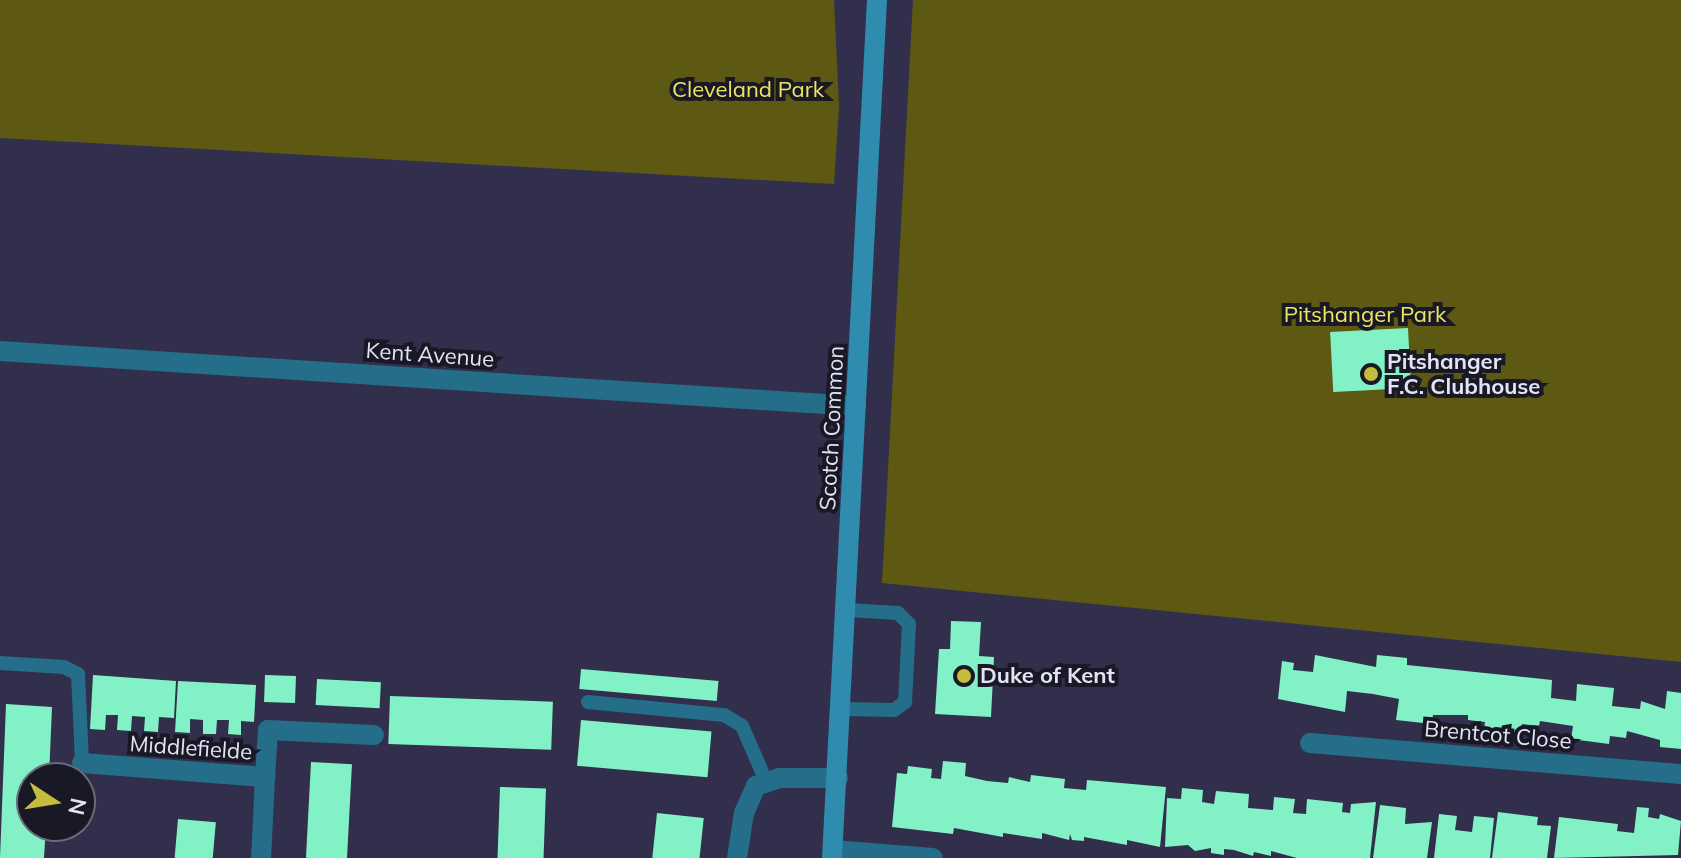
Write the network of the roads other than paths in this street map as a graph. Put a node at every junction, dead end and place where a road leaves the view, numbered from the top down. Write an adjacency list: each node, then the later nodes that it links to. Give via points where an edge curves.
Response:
1 (877, 0): 3 (main road, Scotch Common)
2 (0, 351): 3 (street, Kent Avenue)
3 (856, 406): 4 (main road, Scotch Common)
4 (847, 610): 7 (main road, Scotch Common); 7 (lane, via 898,613 909,624 905,702 894,710)
5 (0, 663): 10 (lane, via 64,667 78,674)
6 (588, 702): 15 (lane, via 724,715 742,726)
7 (842, 709): 14 (main road, Scotch Common)
8 (374, 735): 13 (street, via 268,730)
9 (1310, 743): 12 (street, Brentcot Close)
10 (82, 762)
11 (96, 764): 13 (street, Middlefielde)
12 (1681, 774)
13 (265, 777): 17 (street, Middlefielde)
14 (838, 778): 15 (street); 16 (main road, Scotch Common)
15 (766, 781): 18 (street, via 750,794)
16 (833, 854): 19 (street)
17 (261, 858)
18 (737, 858)
19 (933, 858)

